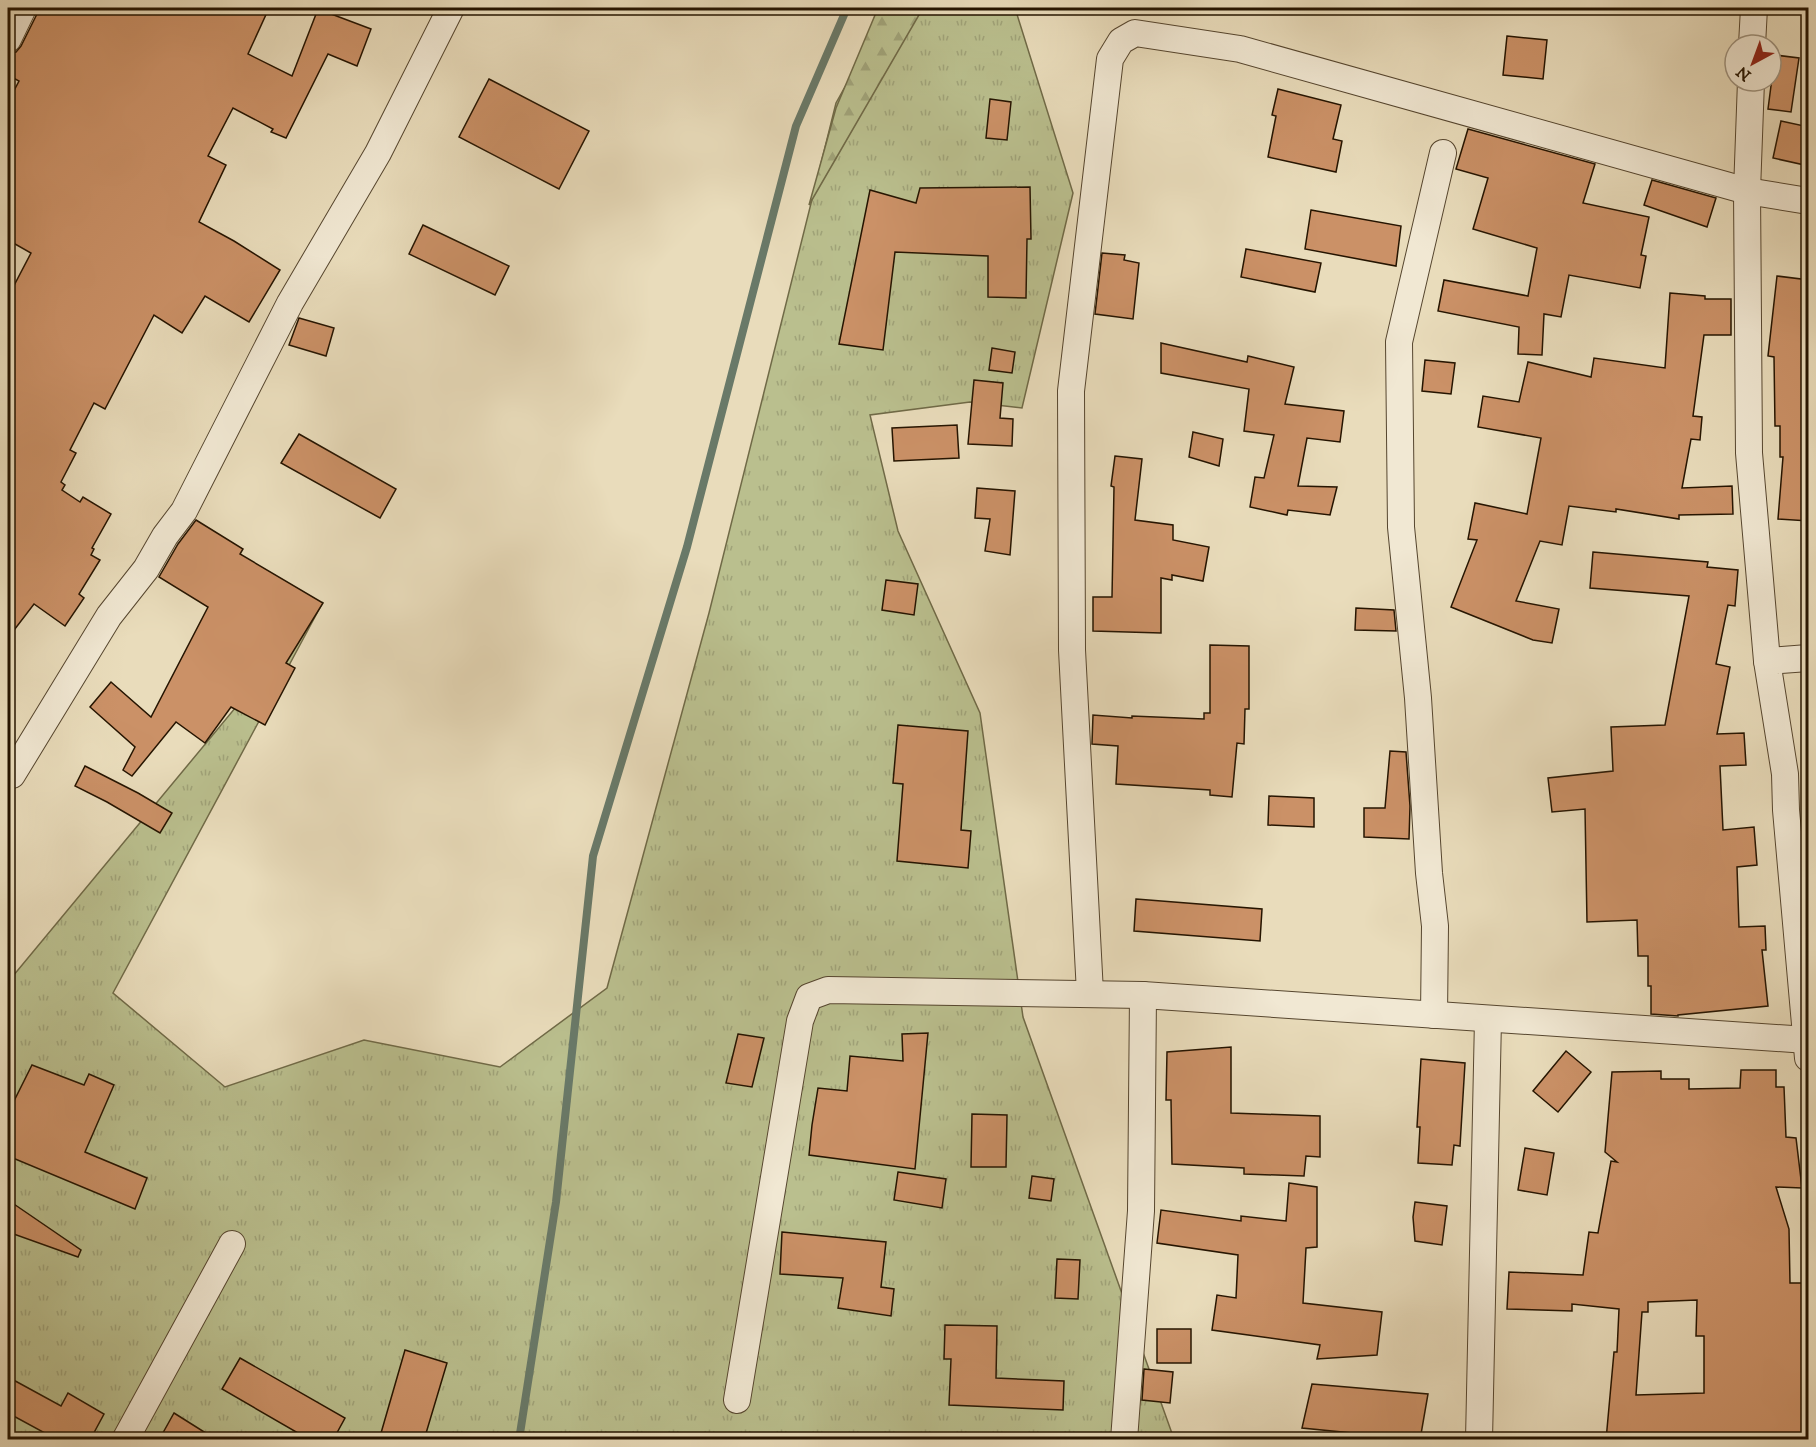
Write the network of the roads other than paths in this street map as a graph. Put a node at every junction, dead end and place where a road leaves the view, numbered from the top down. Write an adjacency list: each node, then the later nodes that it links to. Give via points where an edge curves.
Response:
1 (23, 8): 5 (street)
2 (451, 8): 12 (street, via 378,153 290,303 184,511 109,616)
3 (1754, 8): 4 (street)
4 (1753, 33)
5 (8, 39)
6 (1751, 93): 8 (street)
7 (1443, 153): 15 (street, via 1399,342 1401,527 1435,926)
8 (1747, 191): 9 (street); 11 (street, via 1749,453); 13 (street, via 1240,49 1135,33 1121,41 1110,59 1071,391 1072,650)
9 (1809, 201)
10 (1809, 658): 11 (street)
11 (1767, 661): 17 (street, via 1785,774)
12 (12, 775)
13 (1090, 993): 14 (street); 19 (street, via 828,990 808,998 800,1021)
14 (1143, 995): 15 (street); 21 (street, via 1141,1211)
15 (1434, 1015): 16 (street)
16 (1488, 1019): 17 (street); 22 (street)
17 (1808, 1049)
18 (232, 1244): 20 (street)
19 (737, 1400)
20 (125, 1440)
21 (1124, 1440)
22 (1479, 1440)

